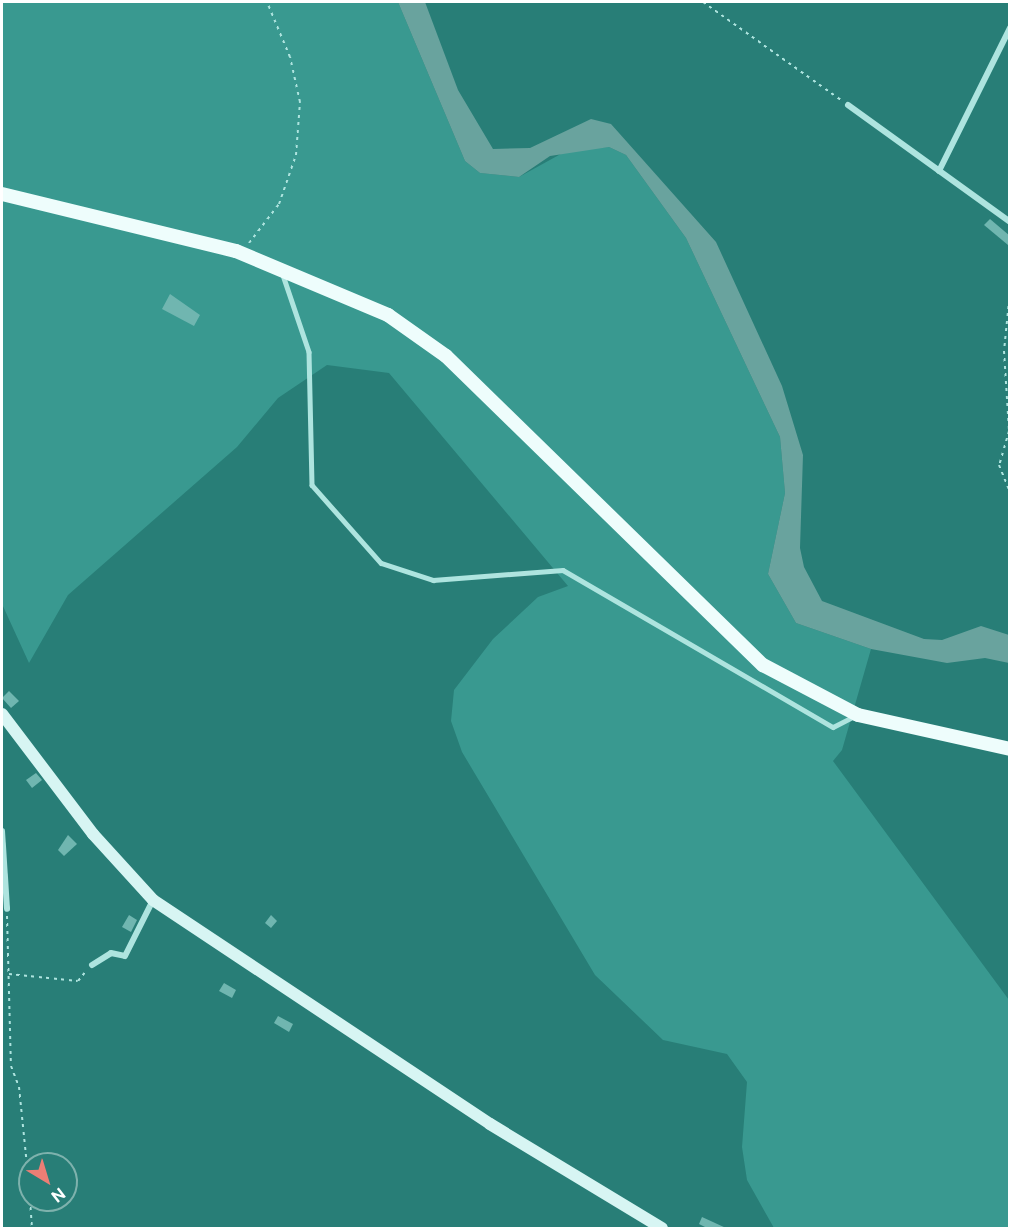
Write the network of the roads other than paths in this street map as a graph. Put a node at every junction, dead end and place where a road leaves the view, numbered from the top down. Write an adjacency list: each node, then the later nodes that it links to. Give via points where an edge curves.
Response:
1 (1010, 28): 3 (street)
2 (848, 105): 3 (street)
3 (939, 171): 5 (street)
4 (2, 194): 6 (main road, via 236,251)
5 (1010, 222)
6 (280, 266): 7 (main road, via 388,315 446,356 763,665); 7 (lane, via 309,352 312,485 381,563 433,580 563,570 832,727)
7 (858, 715): 9 (main road)
8 (2, 719): 11 (street, via 93,834)
9 (1010, 749)
10 (2, 831): 12 (street)
11 (153, 900): 13 (street, via 125,956 111,953); 14 (street, via 490,1125)
12 (7, 909)
13 (92, 965)
14 (662, 1228)

